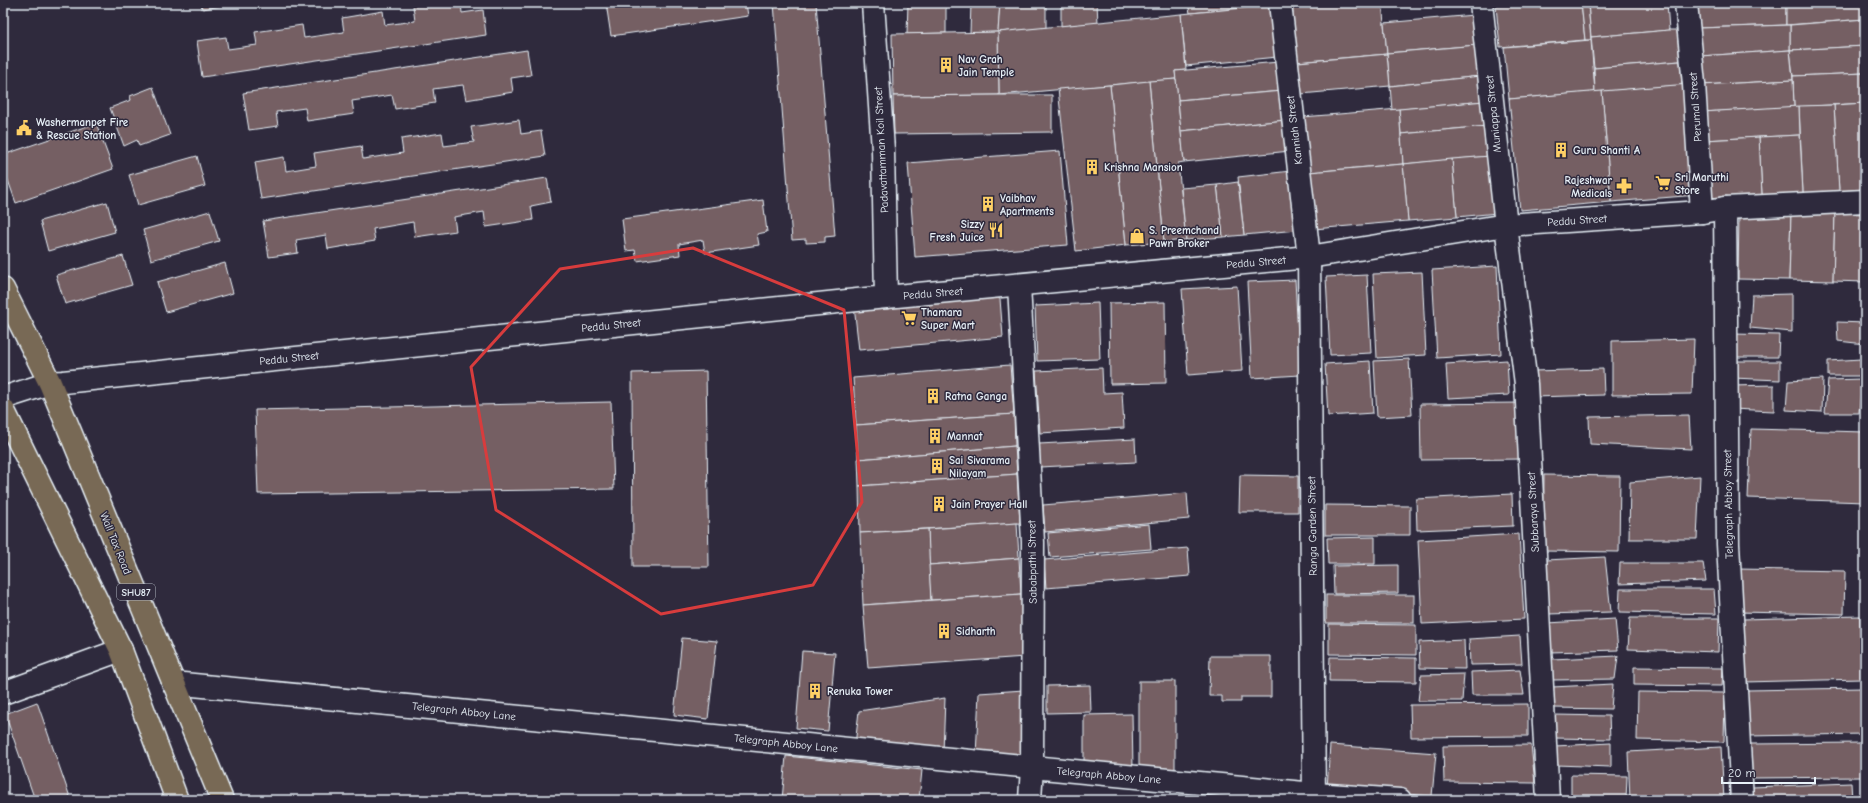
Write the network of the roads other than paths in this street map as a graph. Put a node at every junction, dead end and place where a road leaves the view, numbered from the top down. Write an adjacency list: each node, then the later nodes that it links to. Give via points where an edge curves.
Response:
1 (873, 3): 12 (street, Padavattamman Koil Street, via 883,150)
2 (1280, 3): 9 (street, Kanniah Street)
3 (1481, 3): 8 (street, Muniappa Street)
4 (1686, 3): 7 (street, Perumal Street)
5 (1865, 201): 6 (street, Peddu Street)
6 (1725, 208): 7 (street, Peddu Street); 26 (street, Telegraph Abboy Street, via 1728,544)
7 (1702, 212): 8 (street, Peddu Street)
8 (1506, 225): 9 (street, Peddu Street); 25 (street, Subbaraya Street, via 1526,384)
9 (1309, 257): 10 (street, Peddu Street); 20 (street, Ranga Garden Street)
10 (1019, 285): 12 (street, Peddu Street); 19 (street, Sababpathi Street, via 1033,542)
11 (3, 289): 13 (main road, Wall Tax Road / SHU87)
12 (886, 297): 13 (street, Peddu Street)
13 (50, 383): 14 (street, Peddu Street); 17 (main road, Wall Tax Road / SHU87)
14 (3, 398)
15 (3, 409): 16 (main road)
16 (121, 650): 18 (street); 21 (main road)
17 (173, 683): 19 (street, Telegraph Abboy Lane); 22 (main road, Wall Tax Road / SHU87)
18 (3, 693)
19 (1032, 767): 20 (street, Telegraph Abboy Lane); 23 (street, Sababpathi Street)
20 (1314, 797): 24 (street, Telegraph Abboy Lane)
21 (177, 800)
22 (222, 800)
23 (1030, 800)
24 (1400, 800)
25 (1548, 800)
26 (1742, 800)

